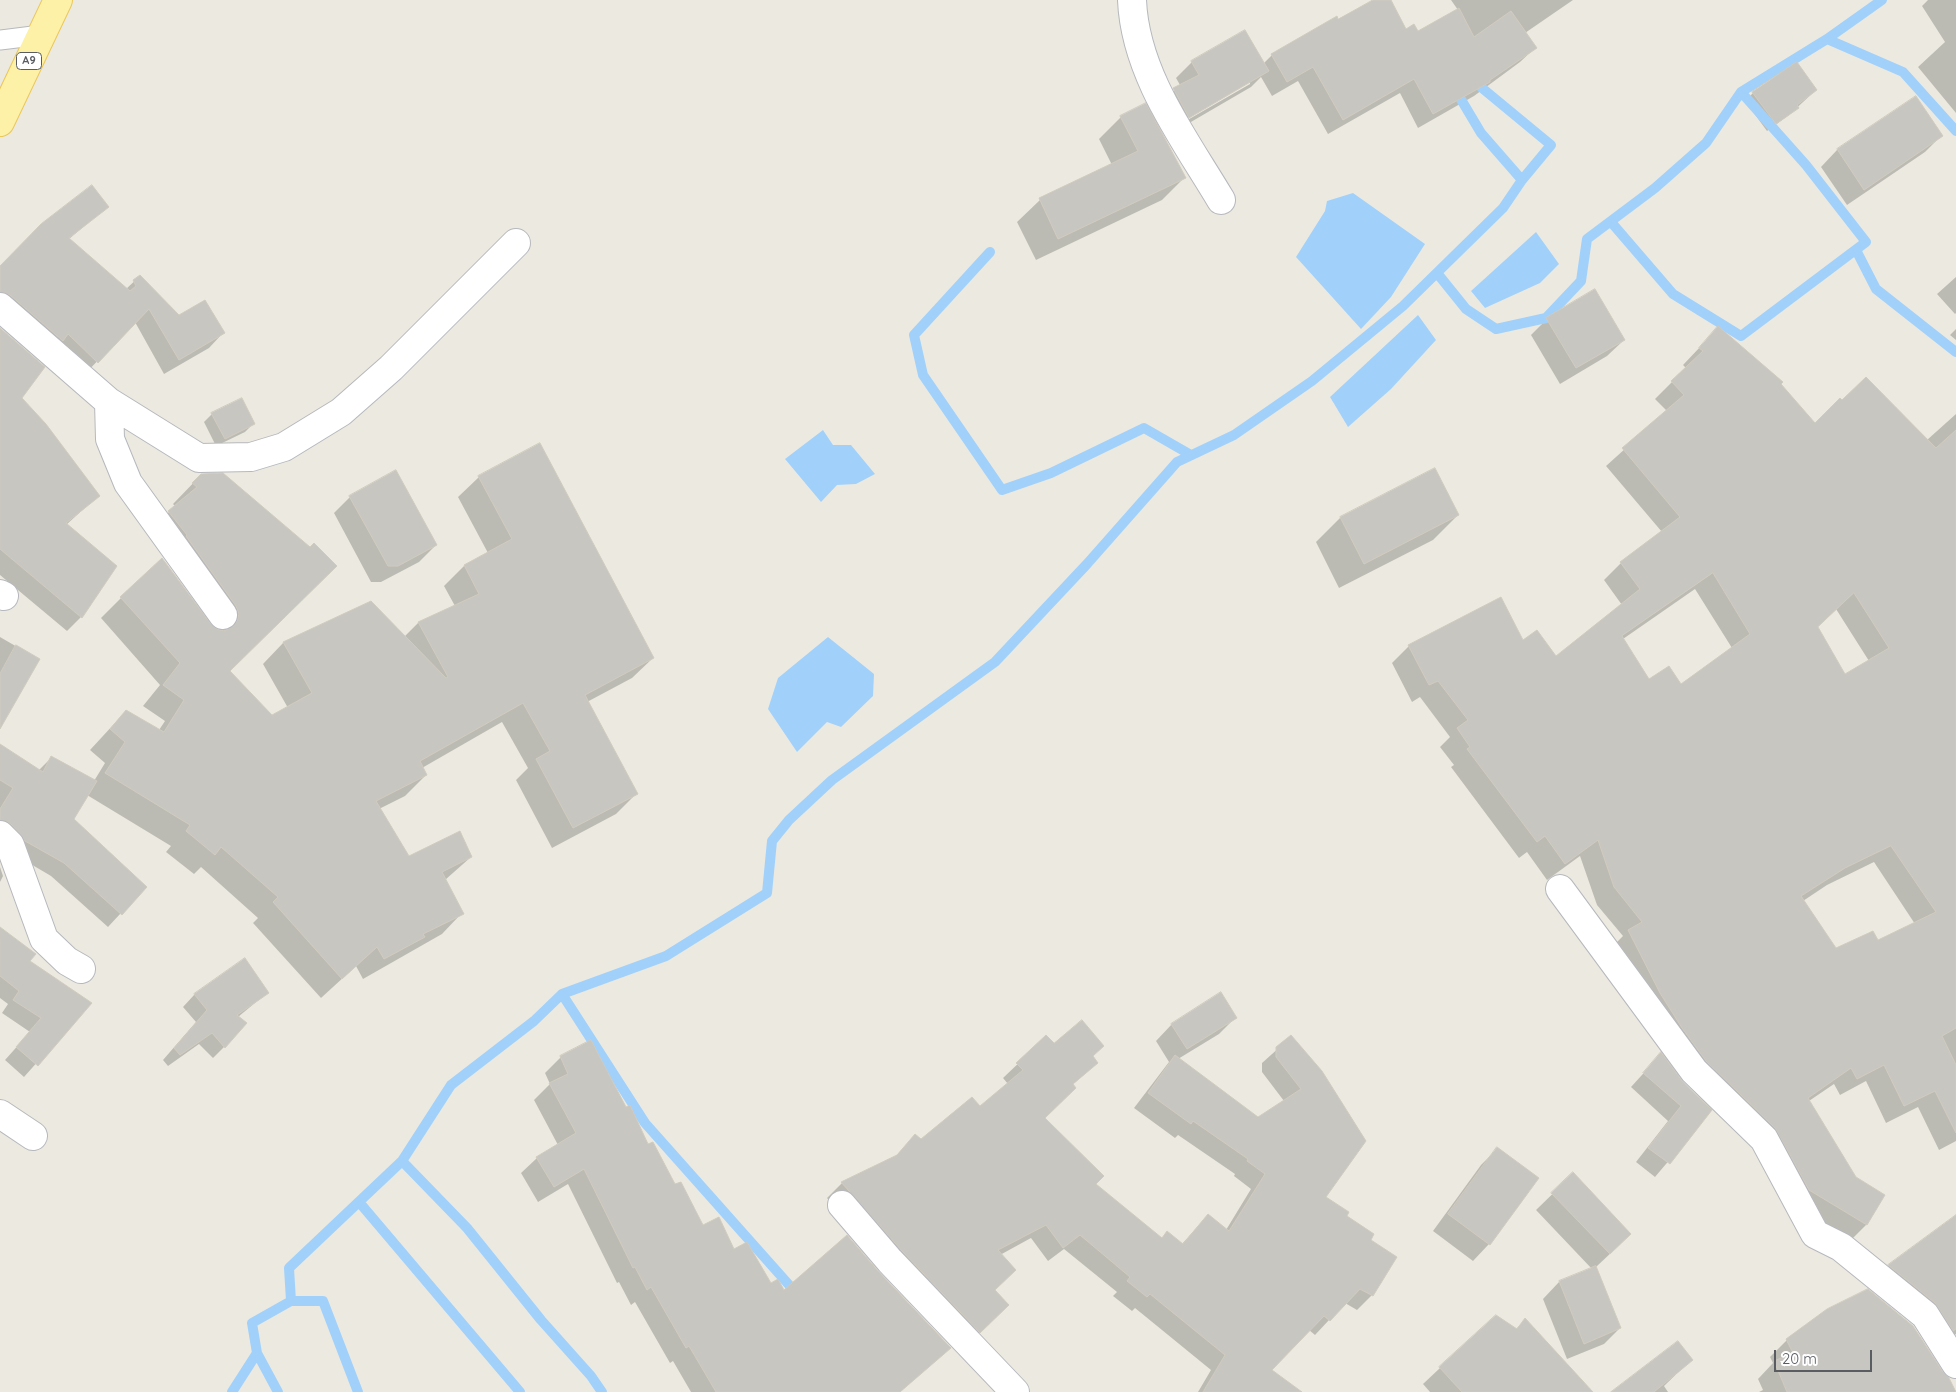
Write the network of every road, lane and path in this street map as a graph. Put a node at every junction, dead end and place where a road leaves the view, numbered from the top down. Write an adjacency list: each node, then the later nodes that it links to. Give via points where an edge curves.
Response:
1 (58, 0): 3 (main road, A9)
2 (1132, 0): 6 (street, via 1133,23 1147,70)
3 (41, 35): 4 (lane); 5 (main road, A9)
4 (0, 40)
5 (0, 122)
6 (1221, 200)
7 (516, 243): 9 (street, via 391,368 341,412 284,447 251,457 199,458)
8 (0, 307): 9 (street)
9 (109, 402): 10 (street, via 110,439 128,483)
10 (223, 615)
11 (0, 836): 13 (street, via 10,845 44,939 67,961)
12 (1560, 889): 17 (street, via 1694,1072 1764,1139 1815,1234 1841,1247 1925,1315)
13 (81, 969)
14 (0, 1114): 15 (street)
15 (33, 1136)
16 (842, 1205): 18 (street, via 890,1261)
17 (1956, 1364)
18 (1014, 1392)

